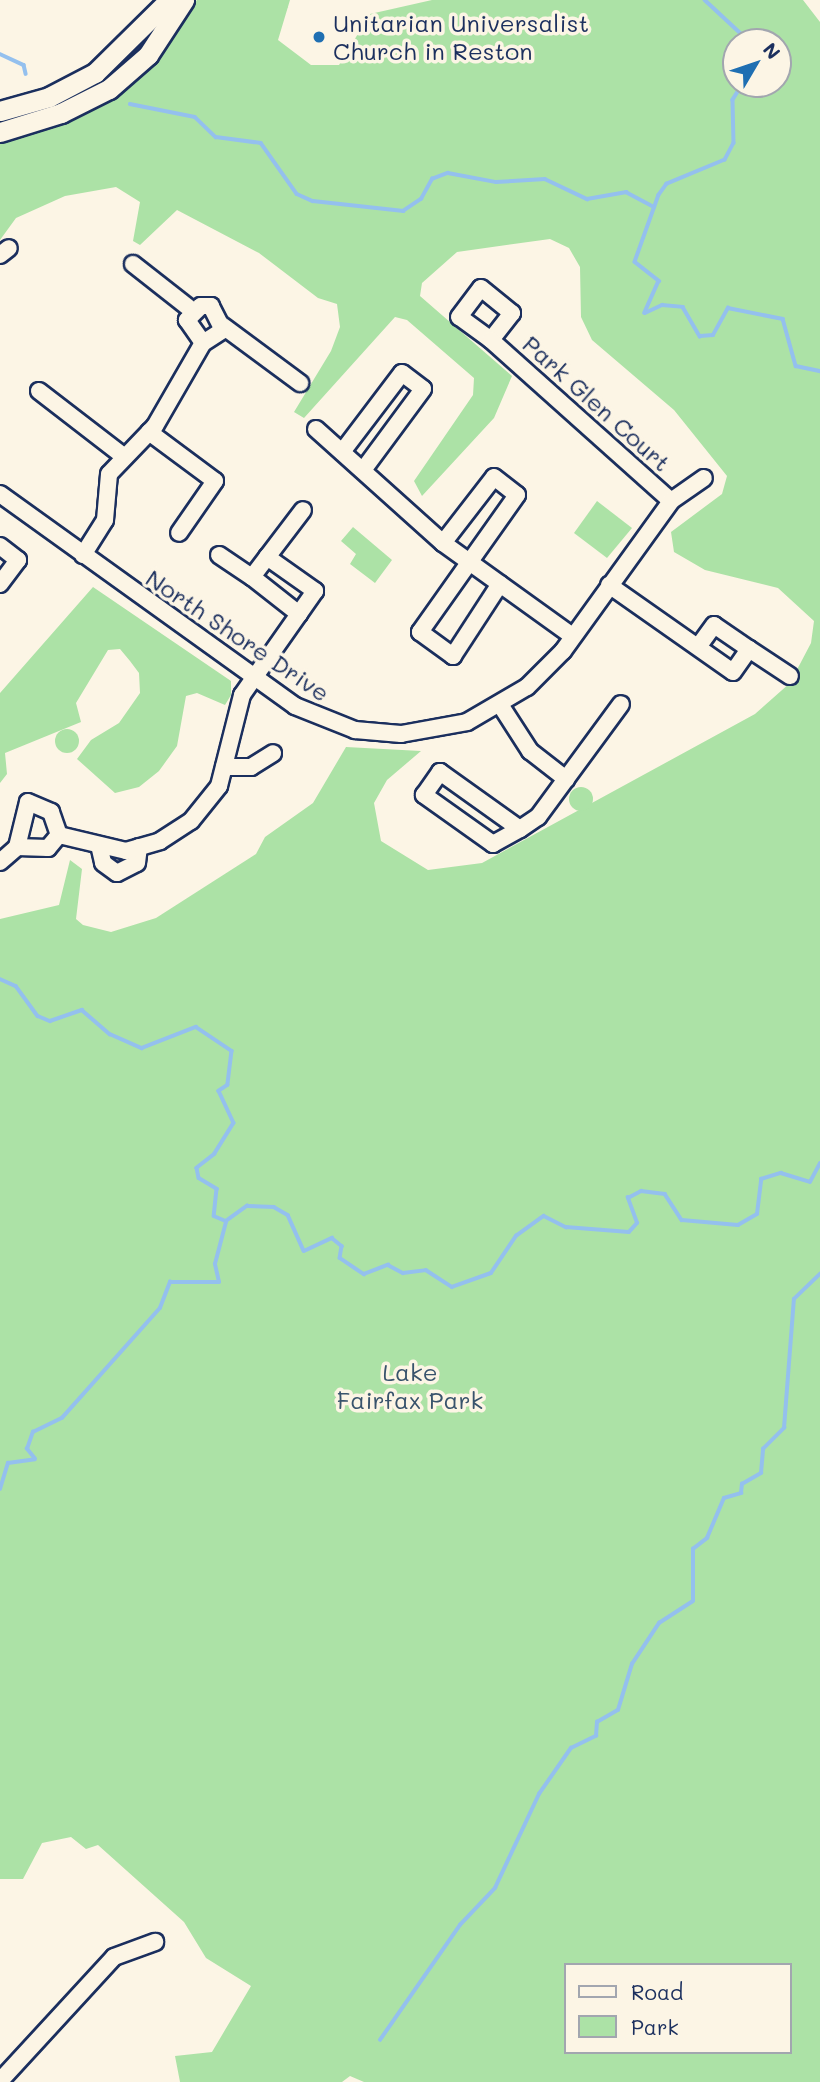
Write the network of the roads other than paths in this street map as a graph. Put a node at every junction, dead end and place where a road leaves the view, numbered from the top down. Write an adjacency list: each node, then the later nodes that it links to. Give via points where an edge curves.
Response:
1 (169, 0): 3 (main road, via 95,73 49,97)
2 (184, 0): 4 (main road, via 148,55 109,89 61,113)
3 (0, 111)
4 (0, 132)
5 (133, 264): 6 (street)
6 (193, 311): 7 (street, via 211,306); 9 (street, via 188,329)
7 (223, 326): 9 (street); 10 (street)
8 (491, 341): 19 (street, Park Glen Court)
9 (203, 343): 13 (street)
10 (300, 383)
11 (39, 391): 15 (street)
12 (316, 429): 14 (street)
13 (149, 432): 15 (street); 21 (street, via 215,481)
14 (342, 452): 16 (street); 16 (street, via 402,373 423,389)
15 (121, 455): 24 (street, via 109,474 106,520)
16 (363, 470): 22 (street)
17 (704, 478): 19 (street, North Shore Drive)
18 (0, 494): 24 (street, North Shore Drive)
19 (671, 500): 31 (street, North Shore Drive)
20 (303, 510): 26 (street)
21 (179, 533)
22 (443, 543): 27 (street); 27 (street, via 494,477 517,495)
23 (0, 546): 29 (street, via 18,560)
24 (82, 555): 37 (street, North Shore Drive)
25 (219, 555): 28 (street)
26 (267, 557): 28 (street); 32 (street, via 315,591)
27 (468, 561): 30 (street); 30 (street, via 420,632 453,656)
28 (252, 577): 32 (street)
29 (0, 584)
30 (500, 584): 33 (street)
31 (610, 585): 33 (street, North Shore Drive); 34 (street)
32 (299, 614): 37 (street)
33 (571, 635): 39 (street, North Shore Drive, via 546,670)
34 (699, 646): 35 (street, via 714,625); 35 (street, via 733,672)
35 (749, 649): 36 (street)
36 (790, 676)
37 (255, 679): 39 (street, North Shore Drive, via 314,716 378,733 446,729); 41 (street, via 236,711)
38 (621, 704): 42 (street)
39 (501, 706): 42 (street, via 530,751)
40 (273, 753): 41 (street, via 251,766)
41 (224, 767): 47 (street, via 219,786 191,821)
42 (566, 779): 43 (street, via 538,817)
43 (520, 829): 43 (street, via 440,772 424,795 493,844)
44 (59, 835): 45 (street); 46 (street, via 48,848); 46 (street, via 51,812 28,802)
45 (99, 845): 47 (street); 47 (street, via 103,863 117,873 137,863)
46 (17, 847): 48 (street)
47 (139, 847)
48 (0, 862)
49 (155, 1942): 50 (street, via 114,1957)
50 (0, 2081)

